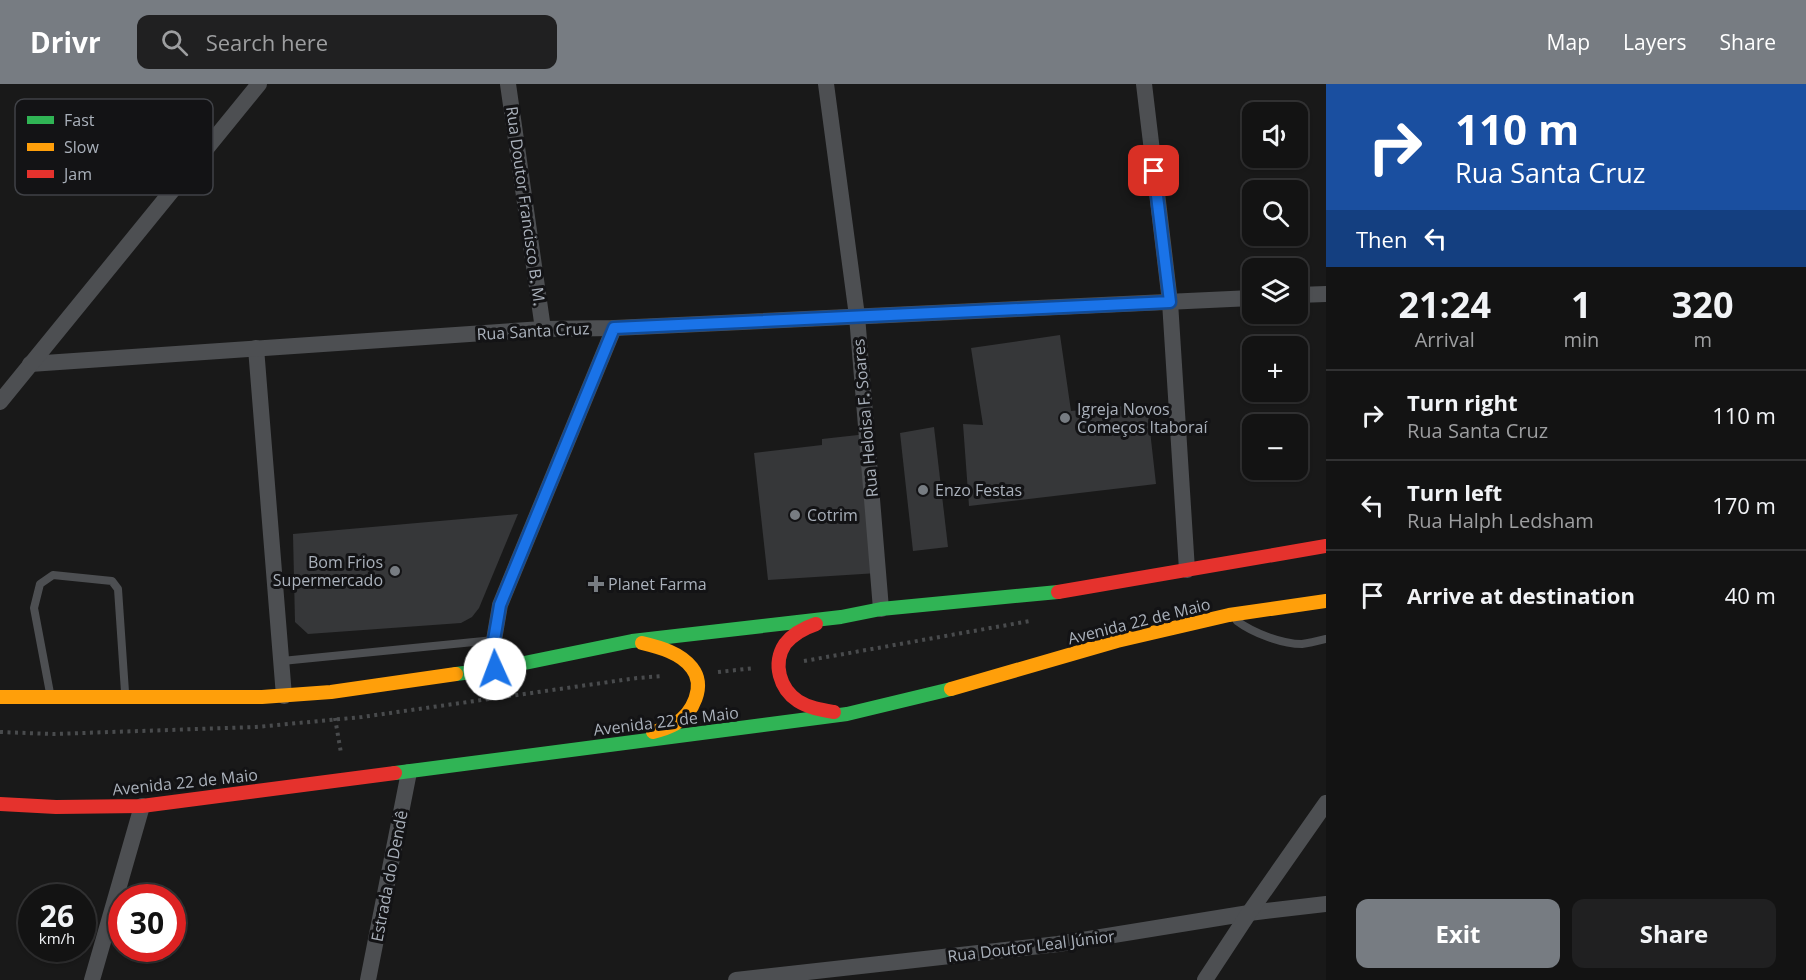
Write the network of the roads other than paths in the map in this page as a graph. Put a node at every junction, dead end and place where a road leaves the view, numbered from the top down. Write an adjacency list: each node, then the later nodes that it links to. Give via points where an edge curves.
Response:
1 (259, 84): 5 (street)
2 (508, 84): 13 (street, Rua Doutor Francisco B. M.)
3 (826, 84): 11 (street, Rua Heloisa F. Soares)
4 (1144, 84): 10 (street)
5 (213, 140)
6 (168, 195): 15 (street)
7 (1326, 294): 8 (street)
8 (1308, 295)
9 (1242, 298): 10 (street, Rua Santa Cruz)
10 (1170, 302): 11 (street, Rua Santa Cruz); 18 (street)
11 (857, 316): 12 (street, Rua Santa Cruz); 20 (street, Rua Heloisa F. Soares)
12 (614, 328): 13 (street, Rua Santa Cruz); 24 (street, via 500,605)
13 (543, 329): 14 (street, Rua Santa Cruz)
14 (256, 348): 15 (street, Rua Santa Cruz); 26 (street)
15 (30, 364): 16 (street)
16 (0, 402)
17 (1326, 546): 18 (main road)
18 (1187, 570): 20 (main road, via 1069,591)
19 (1326, 601): 21 (main road, Avenida 22 de Maio)
20 (881, 609): 22 (main road)
21 (1229, 615): 23 (lane, via 1245,627 1272,638 1300,644); 34 (main road, Avenida 22 de Maio)
22 (841, 617): 25 (main road); 34 (main road, via 806,627 792,636 777,661 784,686 794,698 807,707)
23 (1326, 639)
24 (494, 640): 26 (lane); 27 (street)
25 (632, 641): 27 (main road); 35 (main road, via 659,647 685,660 693,668 699,690 692,707 676,724)
26 (282, 661): 31 (street)
27 (495, 669): 31 (main road)
28 (0, 682): 33 (street)
29 (51, 696): 30 (main road); 30 (lane, via 34,608 40,584 54,575 112,582 118,589); 33 (main road)
30 (126, 696): 31 (main road)
31 (284, 696)
32 (0, 697): 33 (main road)
33 (21, 698)
34 (847, 714): 35 (main road, Avenida 22 de Maio)
35 (620, 743): 36 (main road, Avenida 22 de Maio)
36 (410, 772): 39 (main road, Avenida 22 de Maio); 45 (street, Estrada do Dendê)
37 (1326, 803): 43 (street)
38 (0, 804): 40 (main road, Avenida 22 de Maio)
39 (142, 806): 40 (main road, Avenida 22 de Maio); 44 (street)
40 (56, 807): 41 (street)
41 (0, 814)
42 (1326, 904): 43 (street, Rua Doutor Leal Júnior)
43 (1249, 913): 46 (street, Rua Doutor Leal Júnior, via 1058,944); 47 (street)
44 (92, 980)
45 (369, 980)
46 (736, 980)
47 (1205, 980)

